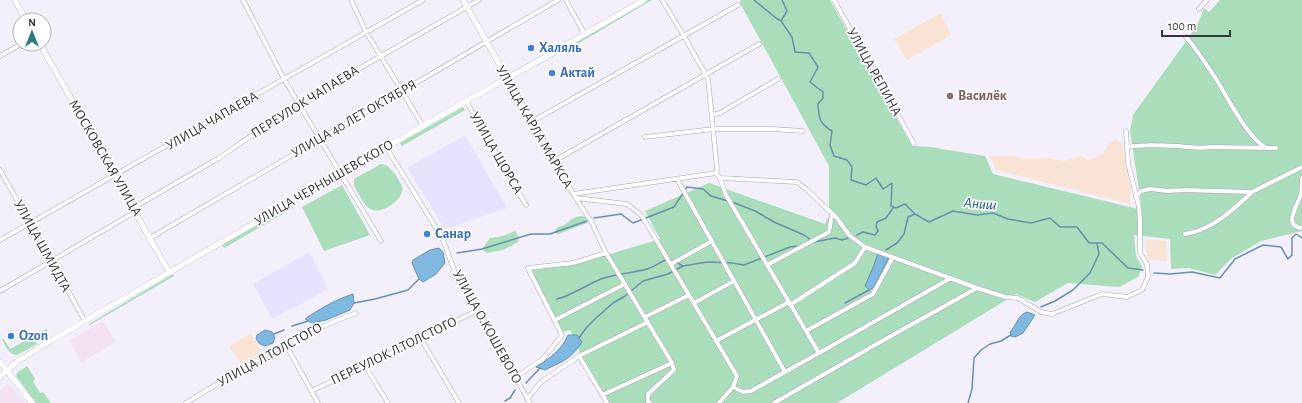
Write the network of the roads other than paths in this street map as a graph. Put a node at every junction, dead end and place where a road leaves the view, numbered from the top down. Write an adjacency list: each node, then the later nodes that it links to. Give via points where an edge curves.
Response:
1 (15, 0): 16 (street)
2 (243, 0): 29 (street)
3 (350, 0): 17 (street)
4 (423, 0): 17 (street, УЛИЦА ЧАПАЕВА)
5 (463, 0): 14 (street, УЛИЦА КАРЛА МАРКСА)
6 (479, 0): 14 (street, ПЕРЕУЛОК ЧАПАЕВА)
7 (558, 0): 21 (street, УЛИЦА 40 ЛЕТ ОКТЯБРЯ)
8 (566, 0): 18 (street)
9 (644, 0): 18 (street, УЛИЦА ЧЕРНЫШЕВСКОГО)
10 (662, 0): 19 (street)
11 (834, 0): 42 (street, УЛИЦА РЕПИНА)
12 (1207, 0): 15 (street)
13 (738, 5): 19 (street)
14 (467, 7): 21 (street, УЛИЦА КАРЛА МАРКСА); 26 (street, ПЕРЕУЛОК ЧАПАЕВА)
15 (1199, 9)
16 (22, 12)
17 (366, 32): 26 (street); 29 (street, УЛИЦА ЧАПАЕВА)
18 (585, 34): 28 (street, УЛИЦА ЧЕРНЫШЕВСКОГО)
19 (684, 36): 27 (street); 35 (street)
20 (1186, 37): 45 (street, via 1202,57 1235,112 1256,140)
21 (486, 42): 28 (street, УЛИЦА КАРЛА МАРКСА); 31 (street, УЛИЦА 40 ЛЕТ ОКТЯБРЯ)
22 (759, 44): 27 (street)
23 (12, 49): 25 (street)
24 (45, 52): 52 (street, МОСКОВСКАЯ УЛИЦА)
25 (0, 56)
26 (381, 56): 31 (street); 33 (street, ПЕРЕУЛОК ЧАПАЕВА)
27 (706, 74): 34 (street); 47 (street)
28 (507, 78): 32 (street, УЛИЦА ЧЕРНЫШЕВСКОГО); 35 (street, УЛИЦА КАРЛА МАРКСА)
29 (284, 79): 33 (street); 52 (street, УЛИЦА ЧАПАЕВА)
30 (778, 79): 34 (street, via 720,113)
31 (403, 91): 36 (street); 41 (street, УЛИЦА 40 ЛЕТ ОКТЯБРЯ)
32 (466, 101): 36 (street, УЛИЦА ЧЕРНЫШЕВСКОГО); 59 (street, УЛИЦА ЩОРСА)
33 (299, 103): 41 (street); 60 (street, ПЕРЕУЛОК ЧАПАЕВА, via 219,158)
34 (712, 115): 37 (street)
35 (533, 121): 47 (street, УЛИЦА КАРЛА МАРКСА)
36 (423, 126): 43 (street, УЛИЦА ЧЕРНЫШЕВСКОГО)
37 (714, 129): 38 (street); 40 (street); 50 (street)
38 (803, 131)
39 (1126, 131): 44 (street)
40 (645, 138)
41 (320, 139): 51 (street); 65 (street, УЛИЦА 40 ЛЕТ ОКТЯБРЯ)
42 (914, 144)
43 (386, 147): 51 (street, УЛИЦА ЧЕРНЫШЕВСКОГО); 84 (street, УЛИЦА О.КОШЕВОГО, via 441,236 458,281)
44 (1127, 147): 45 (street, via 1140,145); 58 (street, via 1129,169)
45 (1267, 148): 46 (street)
46 (1276, 148)
47 (554, 161): 57 (street, УЛИЦА КАРЛА МАРКСА)
48 (1302, 167): 56 (street)
49 (0, 170): 62 (street, УЛИЦА ШМИДТА)
50 (716, 173): 53 (street); 54 (street)
51 (340, 174): 67 (street); 75 (street, УЛИЦА ЧЕРНЫШЕВСКОГО)
52 (115, 176): 60 (street, МОСКОВСКАЯ УЛИЦА); 62 (street, УЛИЦА ЧАПАЕВА)
53 (677, 178): 57 (street); 68 (street)
54 (720, 178): 61 (street, via 797,182); 74 (street, via 726,194)
55 (1302, 178): 63 (street, via 1301,193 1292,219 1294,226)
56 (1253, 191): 58 (street, via 1150,189 1141,190); 64 (street, via 1220,220 1200,231)
57 (574, 196): 70 (street, УЛИЦА КАРЛА МАРКСА, via 592,223); 73 (street, via 627,204 642,216)
58 (1136, 196): 79 (street, via 1140,221 1140,253 1148,268 1148,277 1142,290 1127,298 1102,294 1052,314 1040,312 1018,298 1005,297)
59 (526, 205)
60 (134, 210): 65 (street, МОСКОВСКАЯ УЛИЦА); 72 (street, ПЕРЕУЛОК ЧАПАЕВА)
61 (832, 214): 69 (street, via 849,235); 74 (street, via 829,232)
62 (30, 224): 66 (street, УЛИЦА ЧАПАЕВА); 72 (street, УЛИЦА ШМИДТА)
63 (1302, 228)
64 (1185, 234)
65 (150, 238): 75 (street, МОСКОВСКАЯ УЛИЦА)
66 (0, 240)
67 (381, 241)
68 (712, 241): 73 (street); 77 (street)
69 (866, 247): 71 (street); 83 (street, via 855,263)
70 (606, 253): 78 (street, УЛИЦА КАРЛА МАРКСА); 87 (street, via 573,263 528,268)
71 (893, 257): 76 (street); 91 (street, via 873,294)
72 (51, 262): 80 (street, ПЕРЕУЛОК ЧАПАЕВА); 89 (street, УЛИЦА ШМИДТА)
73 (671, 264): 81 (street)
74 (767, 265): 83 (street)
75 (169, 272): 89 (street, УЛИЦА ЧЕРНЫШЕВСКОГО)
76 (951, 278): 79 (street); 95 (street)
77 (734, 281): 82 (street); 88 (street)
78 (624, 284): 86 (street, УЛИЦА КАРЛА МАРКСА); 87 (street)
79 (977, 288): 117 (street)
80 (0, 291)
81 (689, 295): 82 (street); 86 (street)
82 (694, 303): 93 (street)
83 (790, 304): 88 (street); 91 (street)
84 (478, 310): 92 (street, ПЕРЕУЛОК Л.ТОЛСТОГО); 103 (street, УЛИЦА О.КОШЕВОГО)
85 (356, 313): 94 (street, УЛИЦА Л.ТОЛСТОГО)
86 (644, 317): 90 (street, УЛИЦА КАРЛА МАРКСА)
87 (555, 320): 103 (street, via 562,335 543,359)
88 (756, 320): 93 (street); 101 (street)
89 (85, 321): 100 (street, УЛИЦА ЧЕРНЫШЕВСКОГО, via 18,360)
90 (648, 322): 96 (street); 98 (street, УЛИЦА КАРЛА МАРКСА)
91 (806, 331): 95 (street)
92 (421, 339): 99 (street, ПЕРЕУЛОК Л.ТОЛСТОГО); 112 (street)
93 (716, 341): 104 (street, via 737,376)
94 (286, 345): 105 (street); 109 (street, УЛИЦА Л.ТОЛСТОГО)
95 (819, 353): 101 (street)
96 (579, 356): 106 (street); 107 (street, via 541,382)
97 (0, 362): 100 (street)
98 (672, 363): 106 (street); 115 (street, via 674,370 648,394)
99 (365, 366): 105 (street, ПЕРЕУЛОК Л.ТОЛСТОГО); 111 (street)
100 (7, 371): 102 (street, УЛИЦА ЧЕРНЫШЕВСКОГО); 108 (street)
101 (785, 372): 104 (street, via 751,391 743,392)
102 (0, 377)
103 (514, 378): 107 (street, УЛИЦА О.КОШЕВОГО)
104 (733, 386): 116 (street)
105 (311, 391): 110 (street)
106 (602, 395): 114 (street)
107 (527, 399): 113 (street, УЛИЦА О.КОШЕВОГО)
108 (32, 403)
109 (186, 403)
110 (318, 403)
111 (388, 403)
112 (459, 403)
113 (530, 403)
114 (607, 403)
115 (650, 403)
116 (719, 403)
117 (774, 403)

